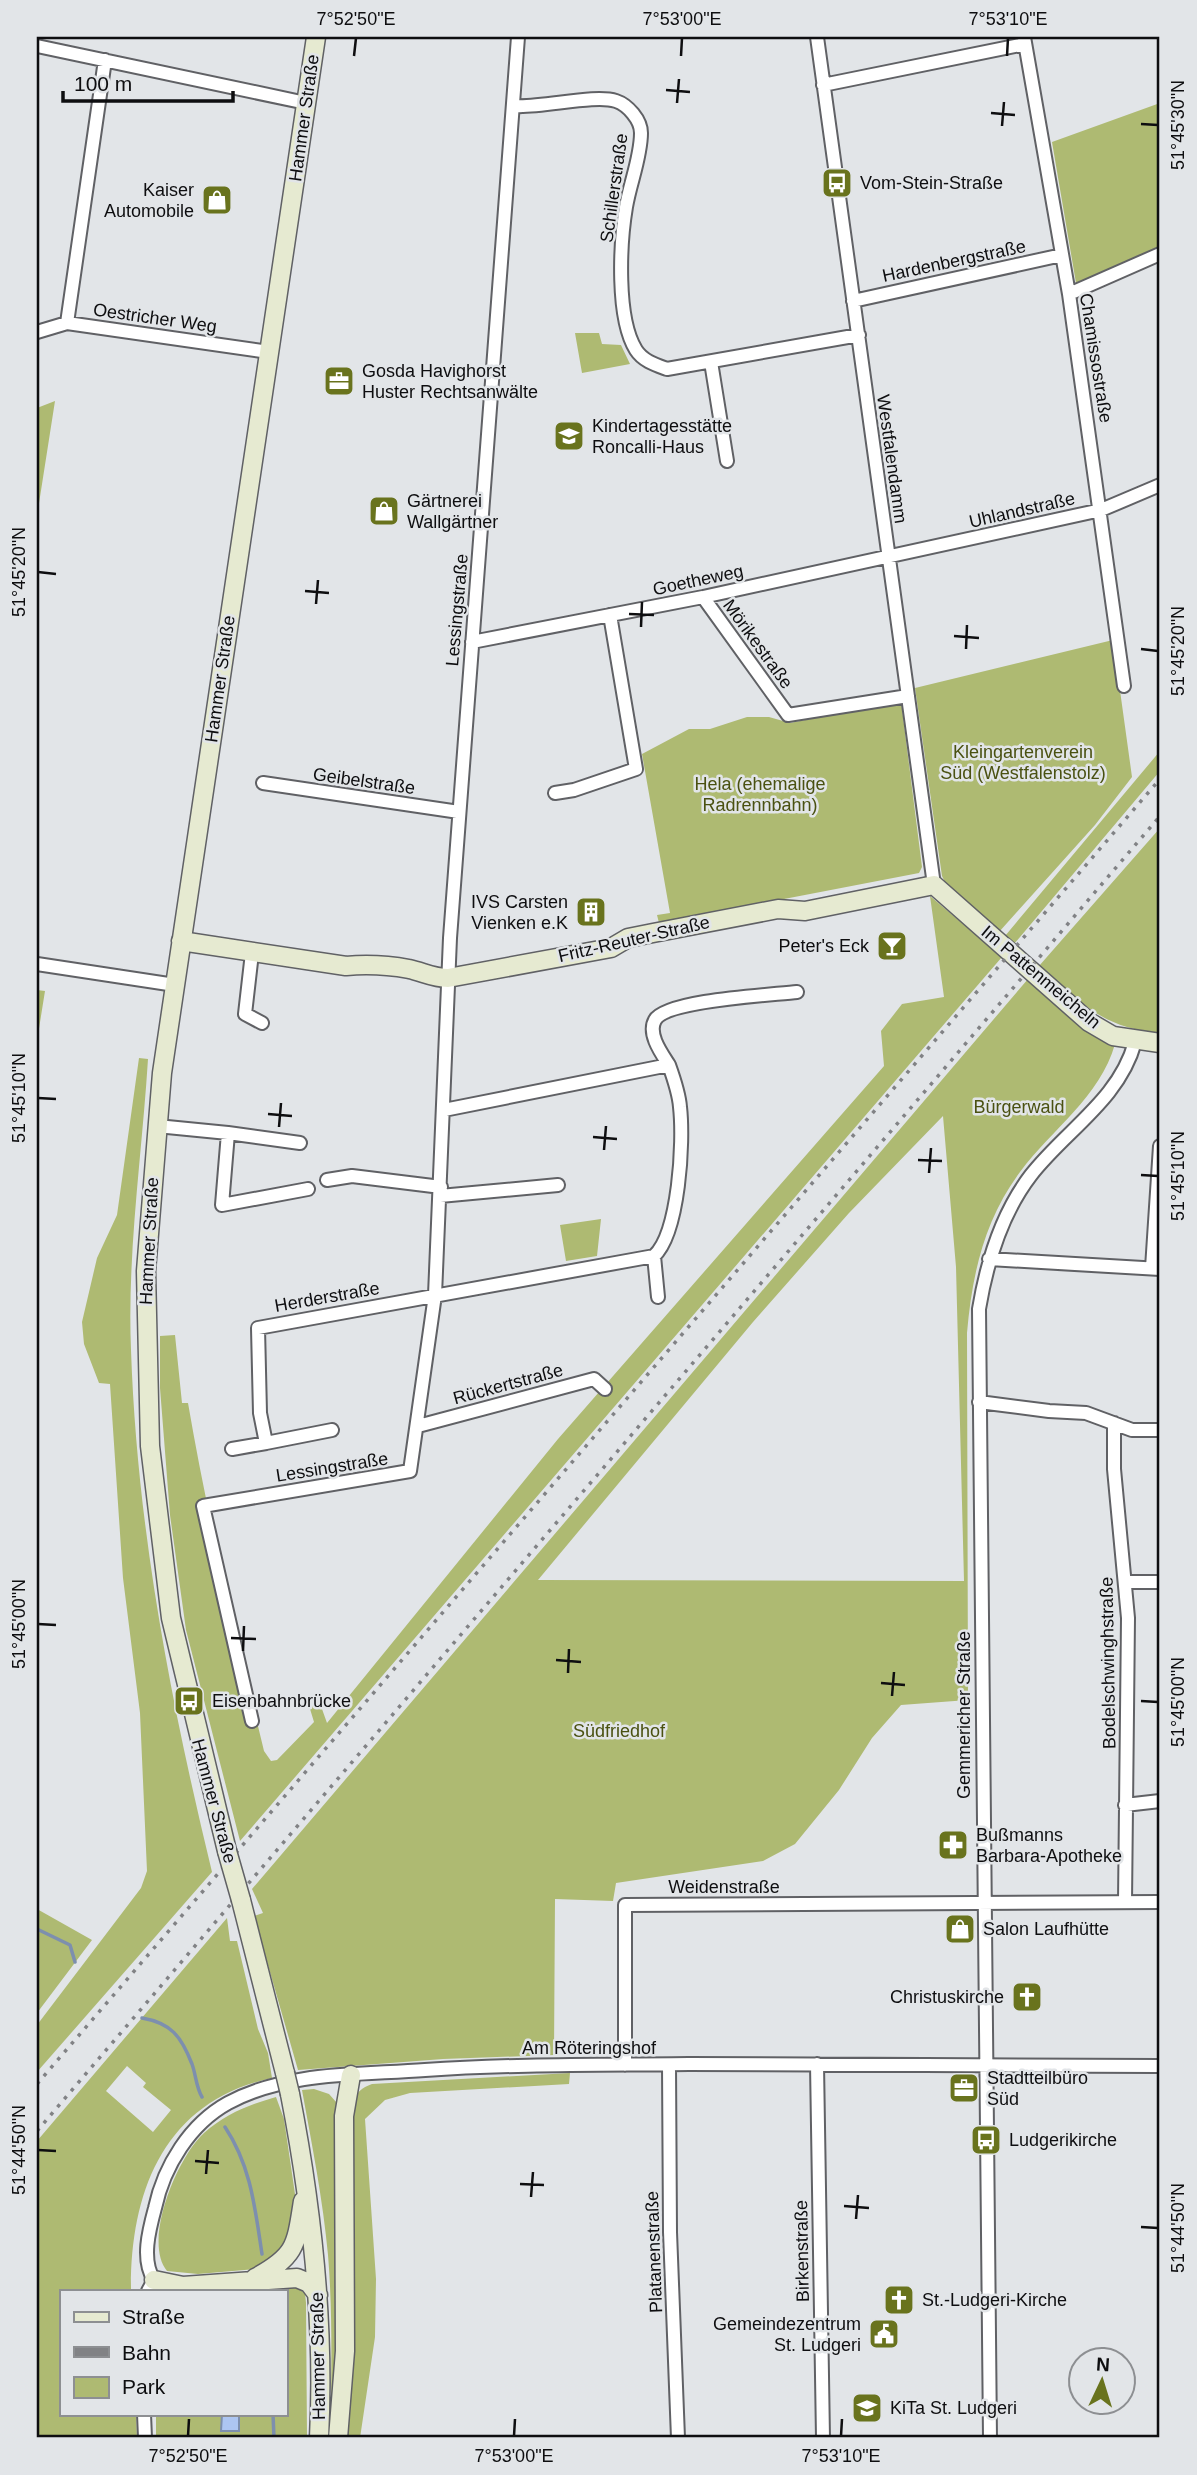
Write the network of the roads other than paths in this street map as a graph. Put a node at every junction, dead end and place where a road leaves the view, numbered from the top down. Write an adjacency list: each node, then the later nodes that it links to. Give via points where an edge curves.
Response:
1 (316, 37): 8 (main road, Hammer Straße)
2 (518, 37): 9 (street, Lessingstraße)
3 (817, 37): 7 (street, Westfalendamm)
4 (1024, 41): 7 (street); 11 (street, Chamissostraße)
5 (37, 46): 6 (street)
6 (105, 60): 8 (street); 14 (street)
7 (823, 85): 13 (street, Westfalendamm)
8 (306, 103): 17 (main road, Hammer Straße)
9 (515, 106): 18 (street, Schillerstraße, via 615,100 629,108 641,132 625,209 622,257 630,336 636,351 667,369); 25 (street, Lessingstraße)
10 (1160, 254): 12 (street)
11 (1062, 255): 12 (street, Chamissostraße); 13 (street, Hardenbergstraße)
12 (1069, 294): 21 (street, Chamissostraße)
13 (853, 301): 16 (street, Westfalendamm)
14 (67, 323): 15 (street, Oestricher Weg); 17 (street, Oestricher Weg)
15 (37, 332)
16 (859, 335): 18 (street, Schillerstraße); 22 (street, Westfalendamm)
17 (269, 352): 32 (main road, Hammer Straße)
18 (711, 362): 19 (street)
19 (727, 461)
20 (1160, 485): 21 (street, Uhlandstraße)
21 (1101, 510): 22 (street, Uhlandstraße); 26 (street, Chamissostraße)
22 (889, 558): 23 (street, Goetheweg); 27 (street, Westfalendamm)
23 (703, 597): 24 (street, Goetheweg); 27 (street, Mörikestraße, via 788,715)
24 (610, 615): 25 (street, Goetheweg); 29 (street, via 636,769)
25 (472, 642): 30 (street, Lessingstraße)
26 (1124, 686)
27 (908, 696): 31 (street, Westfalendamm)
28 (263, 783): 30 (street, Geibelstraße)
29 (555, 793)
30 (459, 812): 35 (street, Lessingstraße)
31 (934, 885): 35 (main road, Fritz-Reuter-Straße, via 805,911 778,909 713,921 628,938 611,948); 39 (main road, Im Pattenmeicheln, via 1089,1022)
32 (181, 941): 33 (main road, Fritz-Reuter-Straße); 36 (main road, Hammer Straße)
33 (252, 953): 35 (main road, Fritz-Reuter-Straße, via 346,966 373,964); 38 (street, via 245,1014)
34 (37, 964): 36 (street)
35 (448, 978): 42 (street, Lessingstraße)
36 (175, 985): 43 (main road, Hammer Straße)
37 (797, 992): 41 (street, via 661,1013 653,1029)
38 (262, 1023)
39 (1135, 1042): 40 (main road, Im Pattenmeicheln); 52 (street, Gemmericher Straße, via 1129,1064 1114,1087 1032,1174 1015,1199)
40 (1160, 1043)
41 (669, 1065): 42 (street); 51 (street, via 680,1106 681,1139 670,1223)
42 (444, 1110): 50 (street, Lessingstraße)
43 (157, 1126): 44 (street); 78 (main road, Hammer Straße, bridge, via 146,1271 150,1446 170,1618 285,2073)
44 (228, 1133): 45 (street); 49 (street, via 222,1205)
45 (300, 1143)
46 (1160, 1146): 53 (street)
47 (327, 1180): 50 (street, via 352,1175)
48 (558, 1185): 50 (street)
49 (308, 1189)
50 (441, 1192): 54 (street, Lessingstraße)
51 (654, 1256): 54 (street); 55 (street)
52 (989, 1259): 53 (street); 57 (street, Gemmericher Straße, via 979,1309)
53 (1156, 1269)
54 (435, 1295): 59 (street, Lessingstraße); 62 (street, Herderstraße, via 258,1328 260,1413)
55 (658, 1297)
56 (605, 1389): 59 (street, Rückertstraße, via 594,1379)
57 (979, 1402): 58 (street, via 1086,1413); 71 (street, Gemmericher Straße)
58 (1114, 1423): 61 (street, via 1132,1430); 64 (street, Bodelschwinghstraße)
59 (418, 1426): 66 (street, Lessingstraße, via 410,1471 203,1506)
60 (332, 1430): 62 (street)
61 (1160, 1430)
62 (266, 1443): 63 (street)
63 (232, 1449)
64 (1126, 1582): 65 (street); 68 (street, Bodelschwinghstraße)
65 (1160, 1582)
66 (252, 1721)
67 (1160, 1801): 68 (street)
68 (1125, 1805): 69 (street, Bodelschwinghstraße)
69 (1125, 1902): 70 (street); 71 (street)
70 (1160, 1902)
71 (982, 1905): 73 (street, Weidenstraße, via 625,1905); 75 (street, Gemmericher Straße)
72 (817, 2064): 74 (street, Am Röteringshof); 75 (street, Am Röteringshof); 87 (street, Birkenstraße)
73 (625, 2065): 74 (street, Am Röteringshof); 77 (street, Am Röteringshof)
74 (669, 2065): 86 (street, Platanenstraße)
75 (986, 2066): 76 (street, Am Röteringshof); 88 (street, Gemmericher Straße)
76 (1160, 2066)
77 (351, 2074): 80 (street, Am Röteringshof, via 256,2091 227,2103 200,2123 173,2159 157,2197 148,2247); 85 (main road, via 344,2116 345,2351)
78 (306, 2180): 79 (main road, via 293,2248 283,2263); 81 (main road, Hammer Straße)
79 (250, 2280): 80 (main road); 81 (main road, via 297,2278 309,2283)
80 (151, 2286)
81 (318, 2295): 84 (main road, Hammer Straße)
82 (145, 2416): 83 (street)
83 (145, 2438)
84 (319, 2438)
85 (338, 2438)
86 (678, 2438)
87 (823, 2438)
88 (990, 2438)

